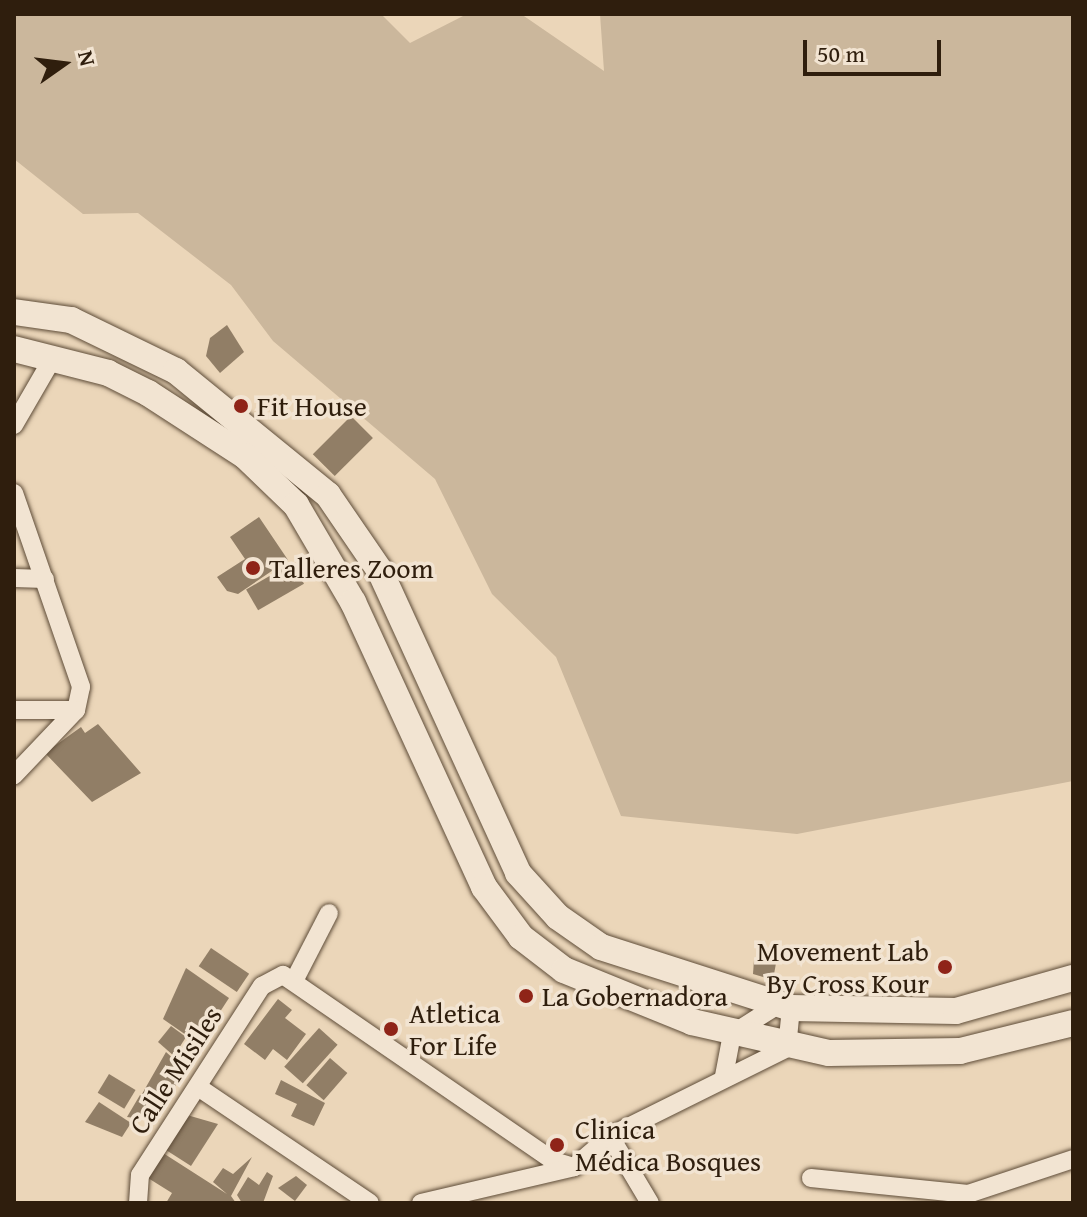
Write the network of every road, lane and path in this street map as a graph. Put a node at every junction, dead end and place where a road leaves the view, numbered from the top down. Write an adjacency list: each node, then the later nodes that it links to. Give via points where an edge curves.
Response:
1 (19, 308): 8 (main road, via 71,320 176,371 328,495)
2 (14, 349): 3 (main road)
3 (54, 356): 4 (street); 9 (main road, via 148,393 245,456 296,505)
4 (14, 425)
5 (14, 493): 7 (street)
6 (14, 578): 7 (street)
7 (45, 579): 13 (street, via 76,662)
8 (386, 585): 9 (main road, via 375,609); 10 (main road)
9 (353, 602): 11 (main road)
10 (406, 629): 11 (main road, via 383,623); 18 (main road, via 506,849 539,898 601,947)
11 (368, 640): 21 (main road, via 470,860 521,937 592,985)
12 (14, 710): 13 (street)
13 (76, 710): 14 (street)
14 (14, 775)
15 (329, 913): 17 (street)
16 (1073, 978): 19 (main road, via 956,1011)
17 (295, 979): 24 (street, Calle Misiles, via 271,978); 27 (street, via 554,1161)
18 (731, 993): 19 (main road); 21 (main road, via 740,1016)
19 (784, 1007): 21 (street); 22 (street)
20 (1073, 1023): 22 (main road, via 934,1053)
21 (728, 1033): 22 (main road); 23 (street)
22 (787, 1048): 23 (street)
23 (724, 1076): 25 (street)
24 (198, 1087): 30 (street, Calle Misiles, via 140,1175); 31 (street)
25 (610, 1136): 27 (street); 33 (street)
26 (1073, 1159): 29 (street)
27 (574, 1167): 32 (street)
28 (811, 1178): 29 (street)
29 (968, 1194): 34 (street)
30 (136, 1200)
31 (370, 1203)
32 (421, 1203)
33 (650, 1203)
34 (987, 1203)

